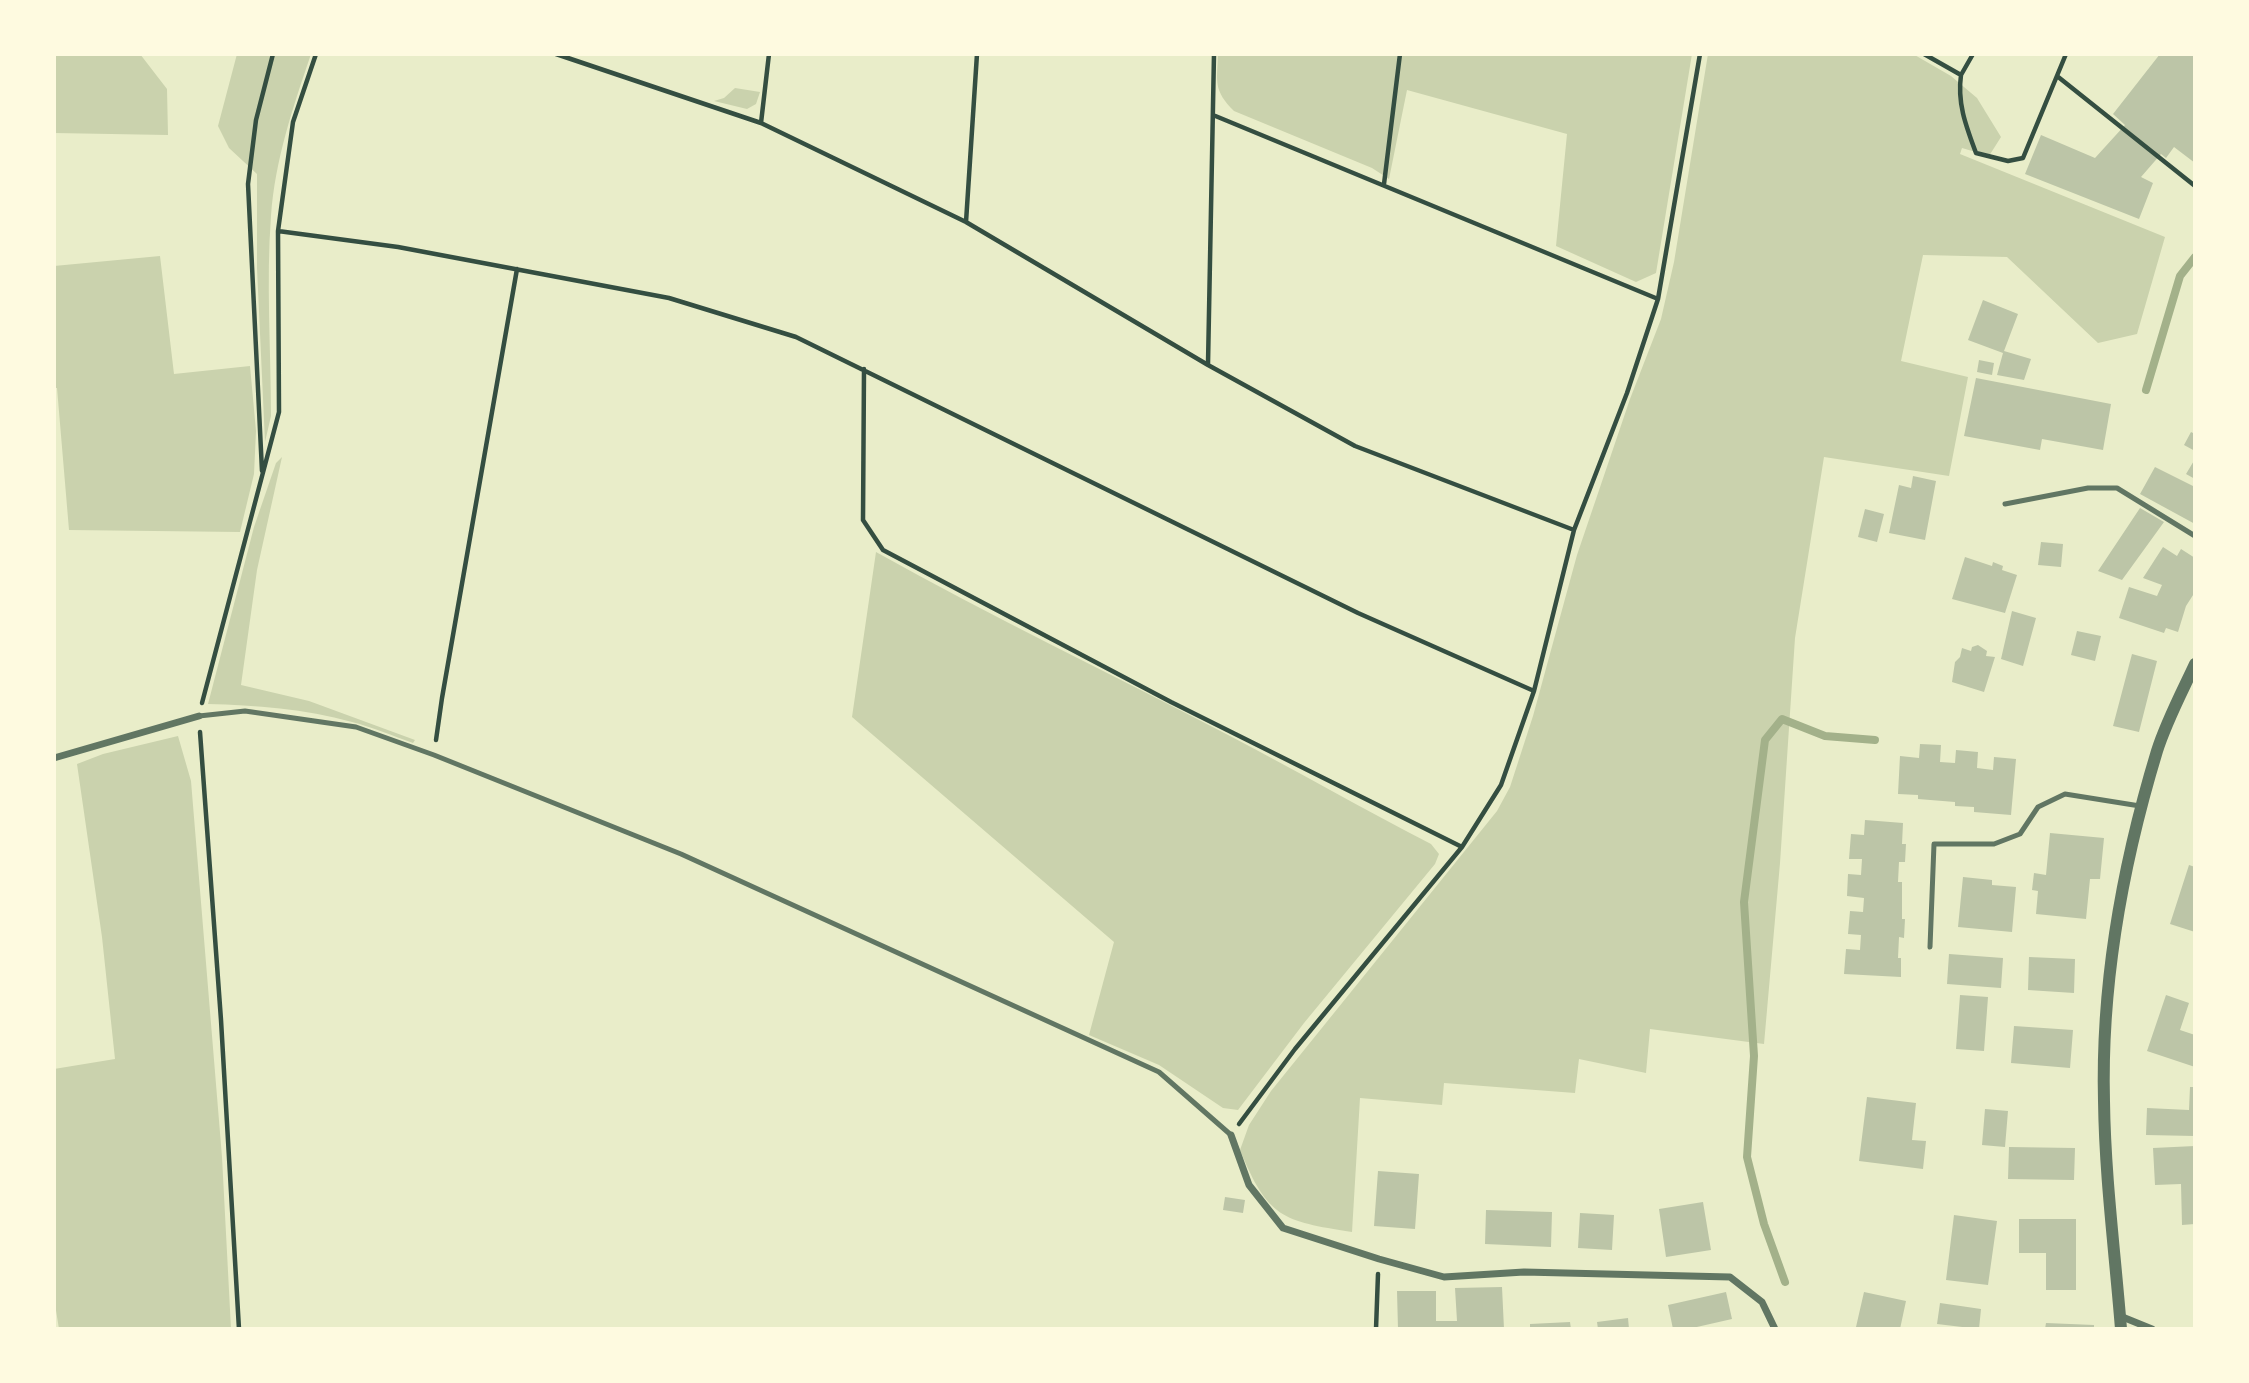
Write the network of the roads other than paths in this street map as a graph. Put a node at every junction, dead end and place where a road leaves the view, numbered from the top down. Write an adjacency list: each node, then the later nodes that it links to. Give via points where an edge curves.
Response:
1 (2006, 504): 2 (lane, via 2088,488 2117,488)
2 (2195, 536)
3 (2195, 664): 6 (street, via 2158,749)
4 (199, 716): 5 (street); 8 (lane, via 245,711 356,727 681,854 1158,1072)
5 (54, 758)
6 (2143, 806): 7 (lane, via 2065,794 2038,807 2020,834 1994,844 1934,844); 9 (street, via 2119,914 2106,1006 2104,1101)
7 (1930, 947)
8 (1231, 1135): 10 (street, via 1249,1185 1283,1228 1444,1277 1524,1272 1730,1277 1762,1302)
9 (2121, 1322): 11 (street)
10 (1775, 1329)
11 (2152, 1329)

